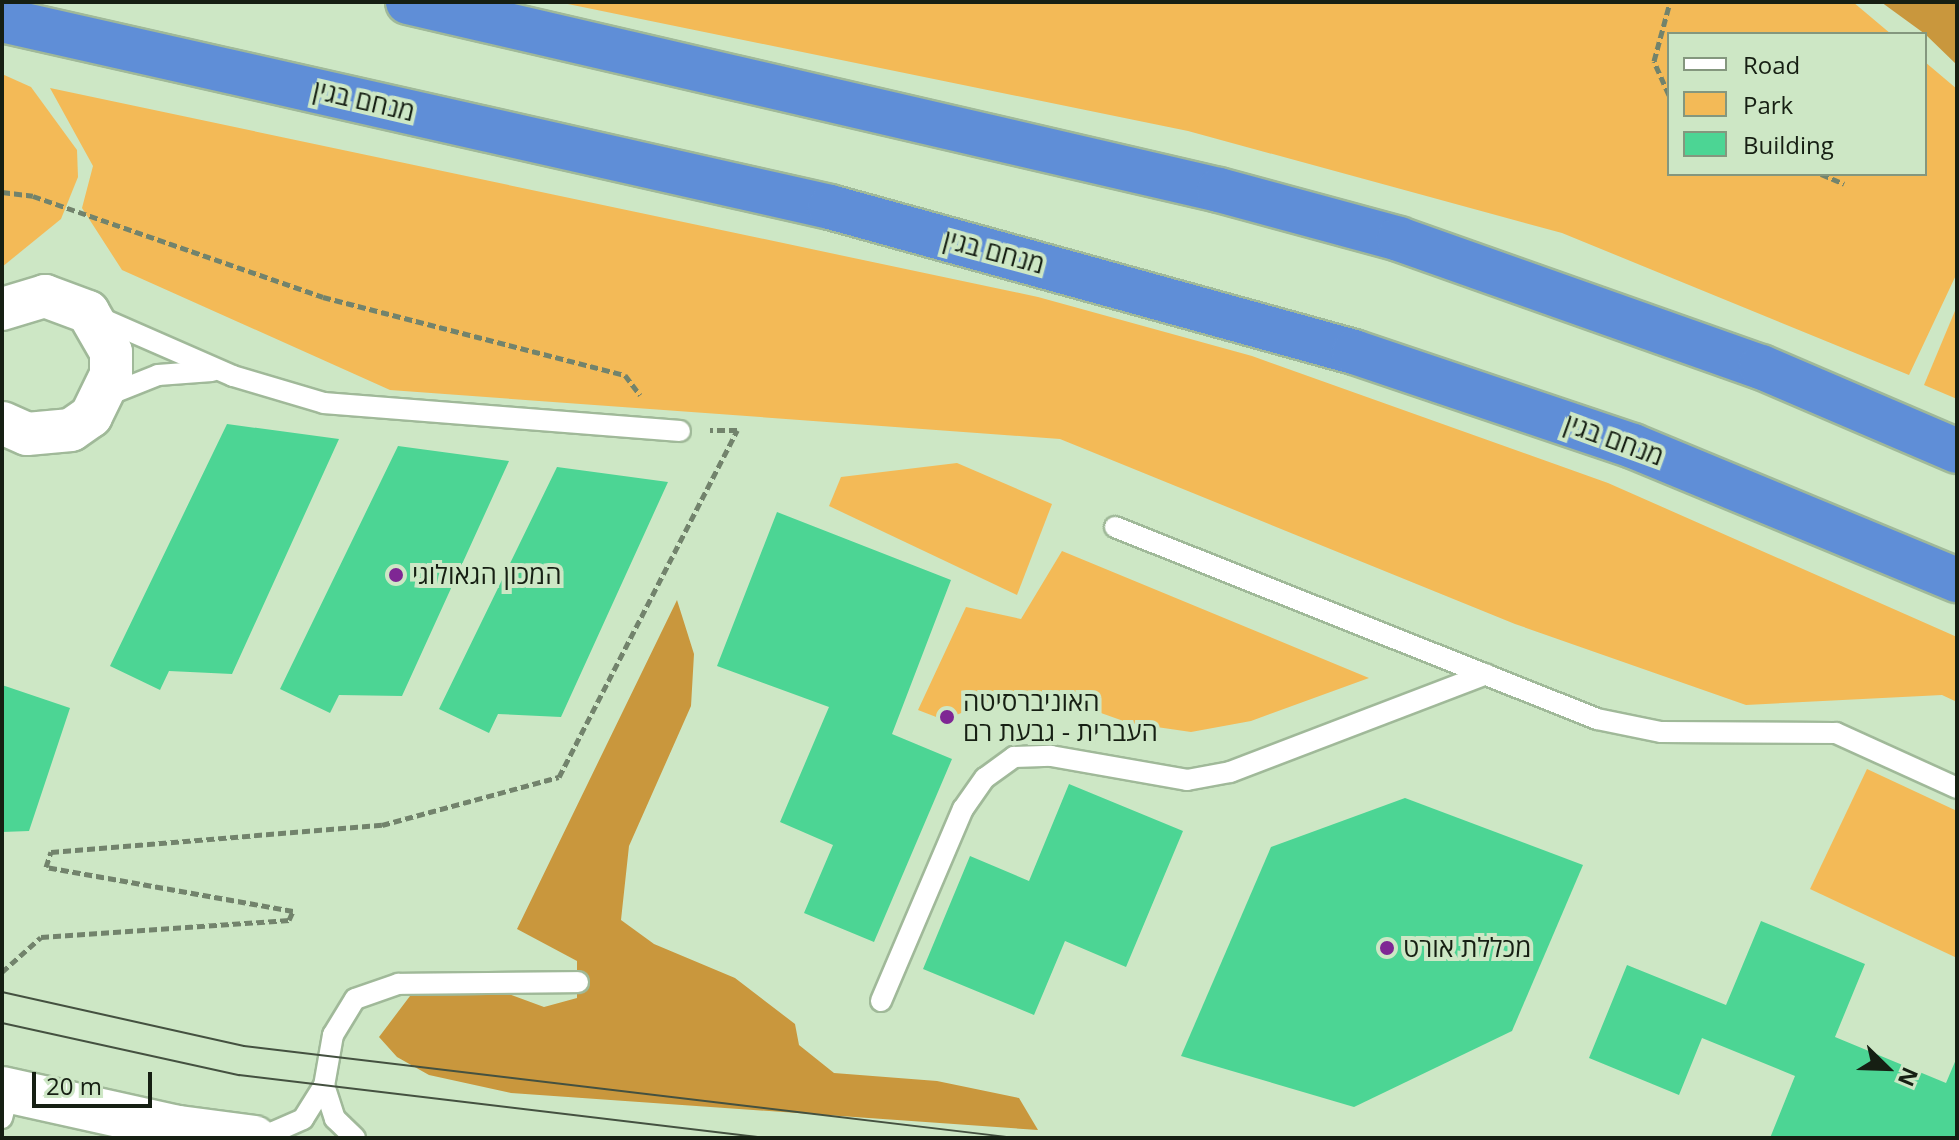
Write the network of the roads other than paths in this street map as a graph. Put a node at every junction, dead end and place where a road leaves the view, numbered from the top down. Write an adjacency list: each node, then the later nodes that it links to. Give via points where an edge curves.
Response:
1 (408, 2): 9 (highway, via 1219,190 1399,239 1761,367)
2 (2, 20): 11 (highway, מנחם בגין, via 830,207 1354,352 1633,446)
3 (2, 309): 4 (street, via 45,296)
4 (88, 312): 5 (lane); 6 (street, via 111,352)
5 (220, 371): 6 (lane, via 158,375); 8 (lane, via 324,403)
6 (105, 397): 7 (street, via 71,430 38,435)
7 (3, 424)
8 (680, 431)
9 (1957, 451)
10 (1115, 527): 12 (lane)
11 (1957, 580)
12 (1486, 674): 13 (lane, via 1597,719 1661,732 1836,733); 15 (lane, via 1230,772 1187,780 1051,756 1014,757 985,778 963,809)
13 (1957, 788)
14 (578, 982): 16 (lane, via 398,984 373,989 355,999 333,1035)
15 (881, 1001)
16 (324, 1086): 19 (lane, via 303,1119); 20 (lane, via 335,1119)
17 (4, 1099): 18 (street)
18 (254, 1138)
19 (260, 1138)
20 (355, 1138)

